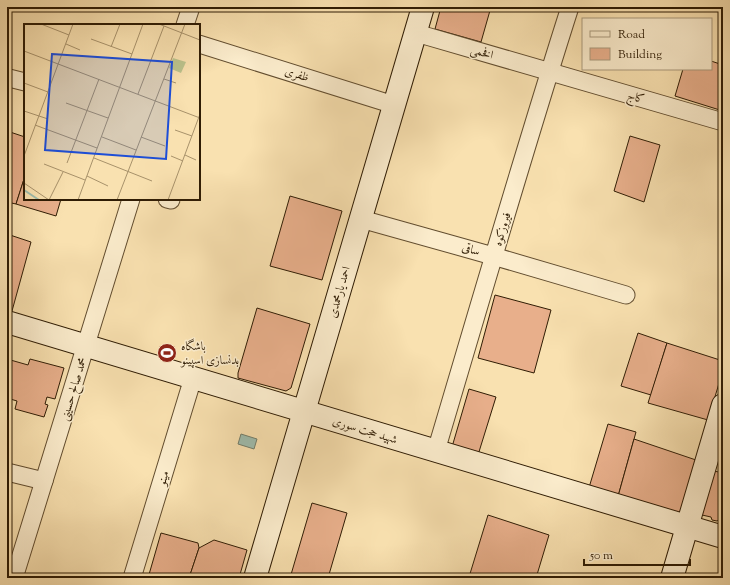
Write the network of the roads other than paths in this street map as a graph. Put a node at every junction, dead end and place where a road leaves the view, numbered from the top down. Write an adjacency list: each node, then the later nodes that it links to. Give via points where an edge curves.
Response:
1 (191, 7): 4 (street)
2 (424, 7): 5 (street, احمد یارمحمدی)
3 (570, 7): 7 (street, فیروزکوه)
4 (185, 24)
5 (416, 34): 7 (street, افخمی); 8 (street, احمد یارمحمدی)
6 (200, 44): 8 (street, ظفری)
7 (549, 72): 9 (street, کاج); 12 (street, فیروزکوه)
8 (394, 105): 11 (street, احمد یارمحمدی)
9 (723, 122)
10 (131, 200): 15 (street, محمد صالح حسینی)
11 (361, 218): 12 (street, ساقی); 18 (street, احمد یارمحمدی)
12 (493, 256): 13 (street, ساقی); 19 (street, فیروزکوه)
13 (626, 295)
14 (7, 322): 15 (street, شهید حجت سوری)
15 (86, 346): 16 (street, شهید حجت سوری); 21 (street, محمد صالح حسینی)
16 (193, 378): 18 (street, شهید حجت سوری); 25 (street, مینو)
17 (723, 405): 22 (street)
18 (304, 411): 19 (street, شهید حجت سوری); 26 (street, احمد یارمحمدی)
19 (436, 451): 22 (street, شهید حجت سوری)
20 (7, 472): 21 (street)
21 (44, 482): 24 (street, محمد صالح حسینی)
22 (688, 527): 23 (street, شهید حجت سوری); 27 (street)
23 (723, 537)
24 (14, 578)
25 (132, 578)
26 (255, 578)
27 (672, 578)

